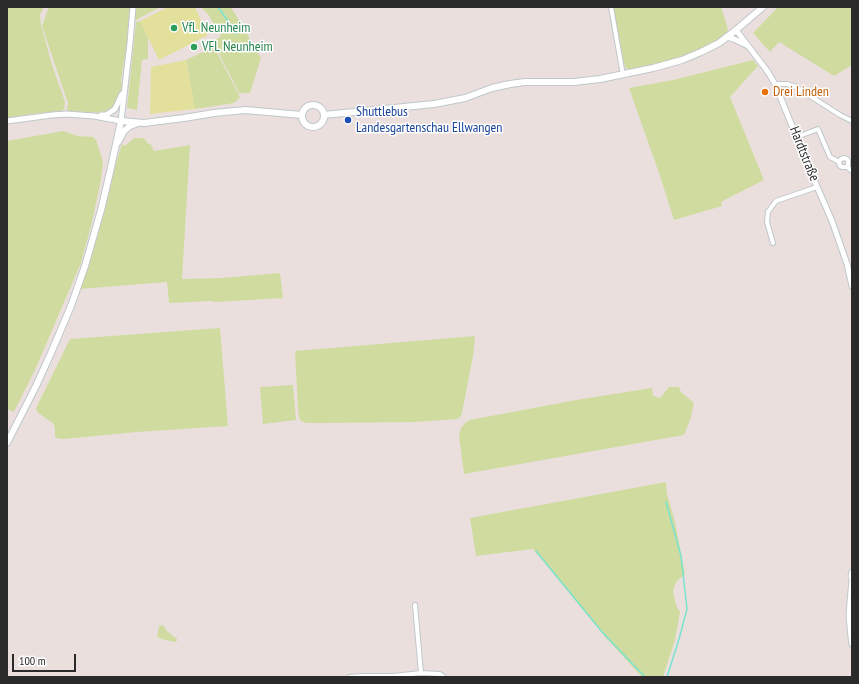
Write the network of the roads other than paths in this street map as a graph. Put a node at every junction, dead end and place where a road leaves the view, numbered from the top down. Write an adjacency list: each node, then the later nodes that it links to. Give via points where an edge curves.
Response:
1 (133, 7): 9 (street)
2 (611, 7): 7 (street)
3 (762, 7): 4 (main road)
4 (736, 30): 5 (main road); 6 (street, Hardtstraße)
5 (727, 37): 6 (street); 7 (main road, via 682,60)
6 (749, 47): 8 (street, Hardtstraße)
7 (623, 74): 11 (main road, via 574,82 510,84 465,98 434,104)
8 (775, 84): 15 (street, via 796,87); 17 (street, Hardtstraße)
9 (125, 89): 12 (street, via 115,110 106,115); 13 (street)
10 (302, 115): 11 (main road, via 306,108 312,105 321,109); 11 (main road, via 305,123 314,127 322,123); 16 (main road, via 245,110)
11 (324, 115)
12 (94, 116): 13 (street); 14 (street, via 52,115)
13 (121, 120): 16 (main road); 18 (main road)
14 (7, 121)
15 (852, 121)
16 (139, 123): 18 (main road, via 124,131)
17 (797, 137): 19 (street, via 818,129 830,157); 22 (street, Hardtstraße)
18 (116, 147): 26 (main road, via 94,236 73,299 59,336)
19 (839, 162): 20 (street, via 840,166); 20 (street, via 845,158 848,160)
20 (847, 167): 21 (street)
21 (852, 171)
22 (817, 187): 23 (street, via 776,201 768,212 767,222); 24 (street, Hardtstraße)
23 (773, 243)
24 (849, 263): 25 (street, Hardtstraße)
25 (852, 286)
26 (7, 443)
27 (852, 572): 28 (street)
28 (852, 580): 30 (street, via 849,616)
29 (415, 605): 31 (street)
30 (852, 644)
31 (421, 673): 32 (street); 33 (street, via 440,674)
32 (350, 677)
33 (444, 677)

